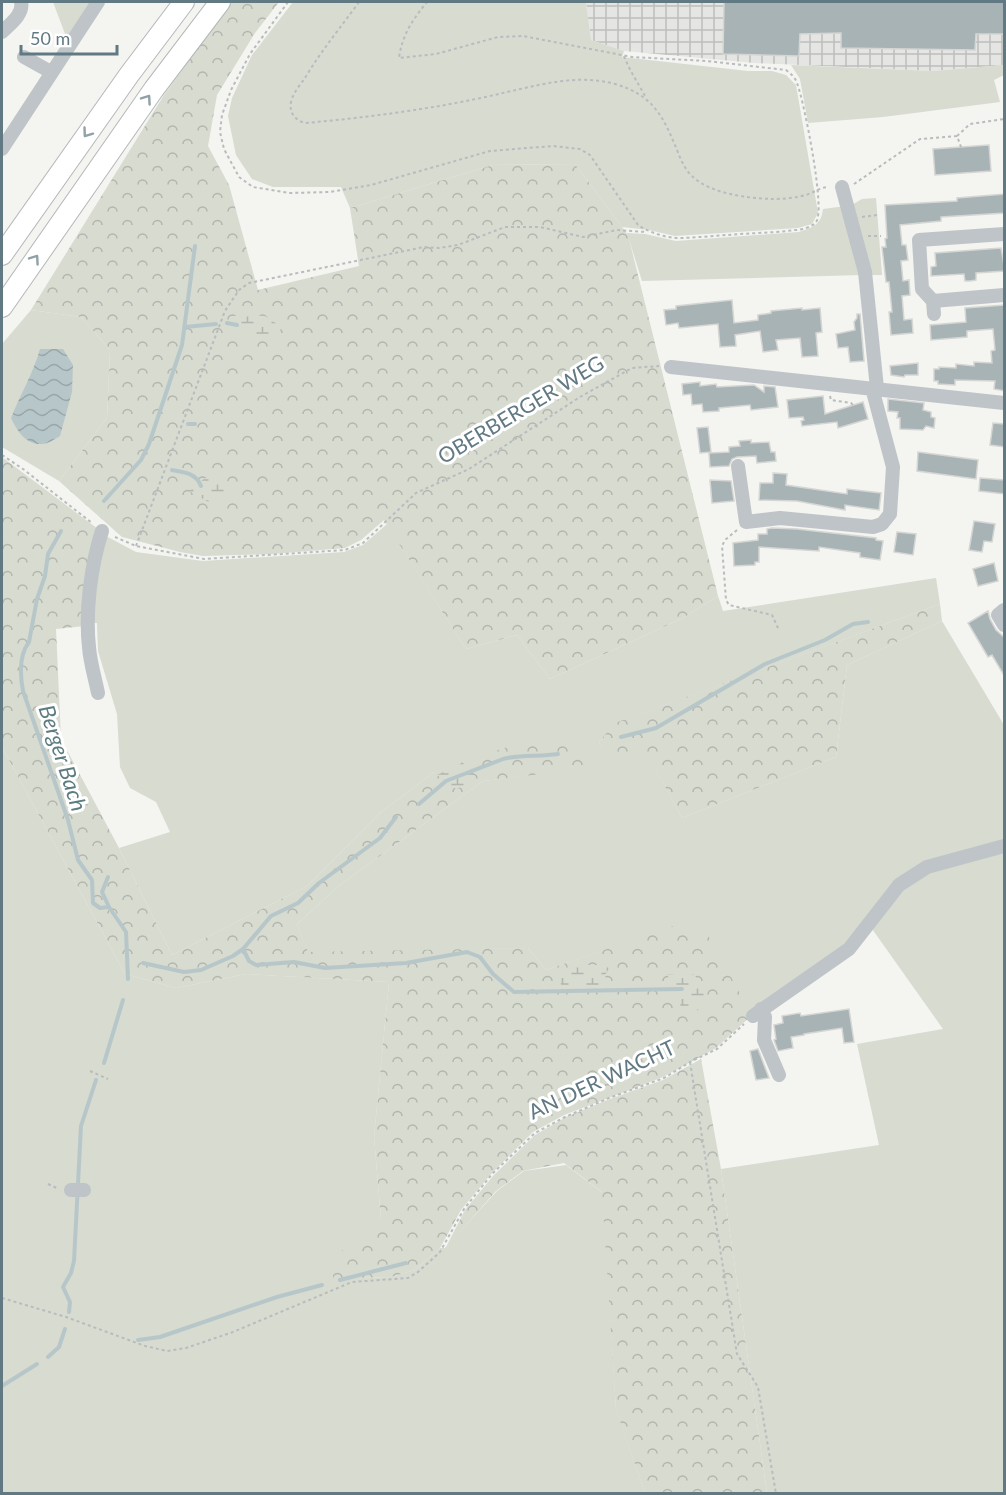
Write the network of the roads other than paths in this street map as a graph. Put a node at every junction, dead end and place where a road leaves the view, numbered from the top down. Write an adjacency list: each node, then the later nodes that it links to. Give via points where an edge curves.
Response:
1 (21, 2): 5 (street, via 20,12)
2 (98, 2): 7 (street)
3 (184, 2): 11 (highway, one-way to 11)
4 (220, 2): 13 (highway, one-way to 4, via 154,88)
5 (2, 32)
6 (24, 57): 7 (street)
7 (51, 72): 8 (street)
8 (2, 149)
9 (842, 187): 15 (street, via 865,272)
10 (1005, 234): 12 (street, via 919,240 922,289 934,308)
11 (2, 255)
12 (1005, 296)
13 (2, 307)
14 (671, 367): 15 (street)
15 (874, 388): 16 (street); 17 (street, via 893,467 890,514 882,524 780,518 746,522)
16 (1005, 403)
17 (738, 466)
18 (102, 531): 21 (street, via 88,624)
19 (1005, 610): 20 (street, via 998,615)
20 (1005, 625)
21 (98, 693)
22 (1005, 846): 23 (street, via 927,867 899,885 849,950 757,1012 765,1017 764,1040)
23 (779, 1075)

